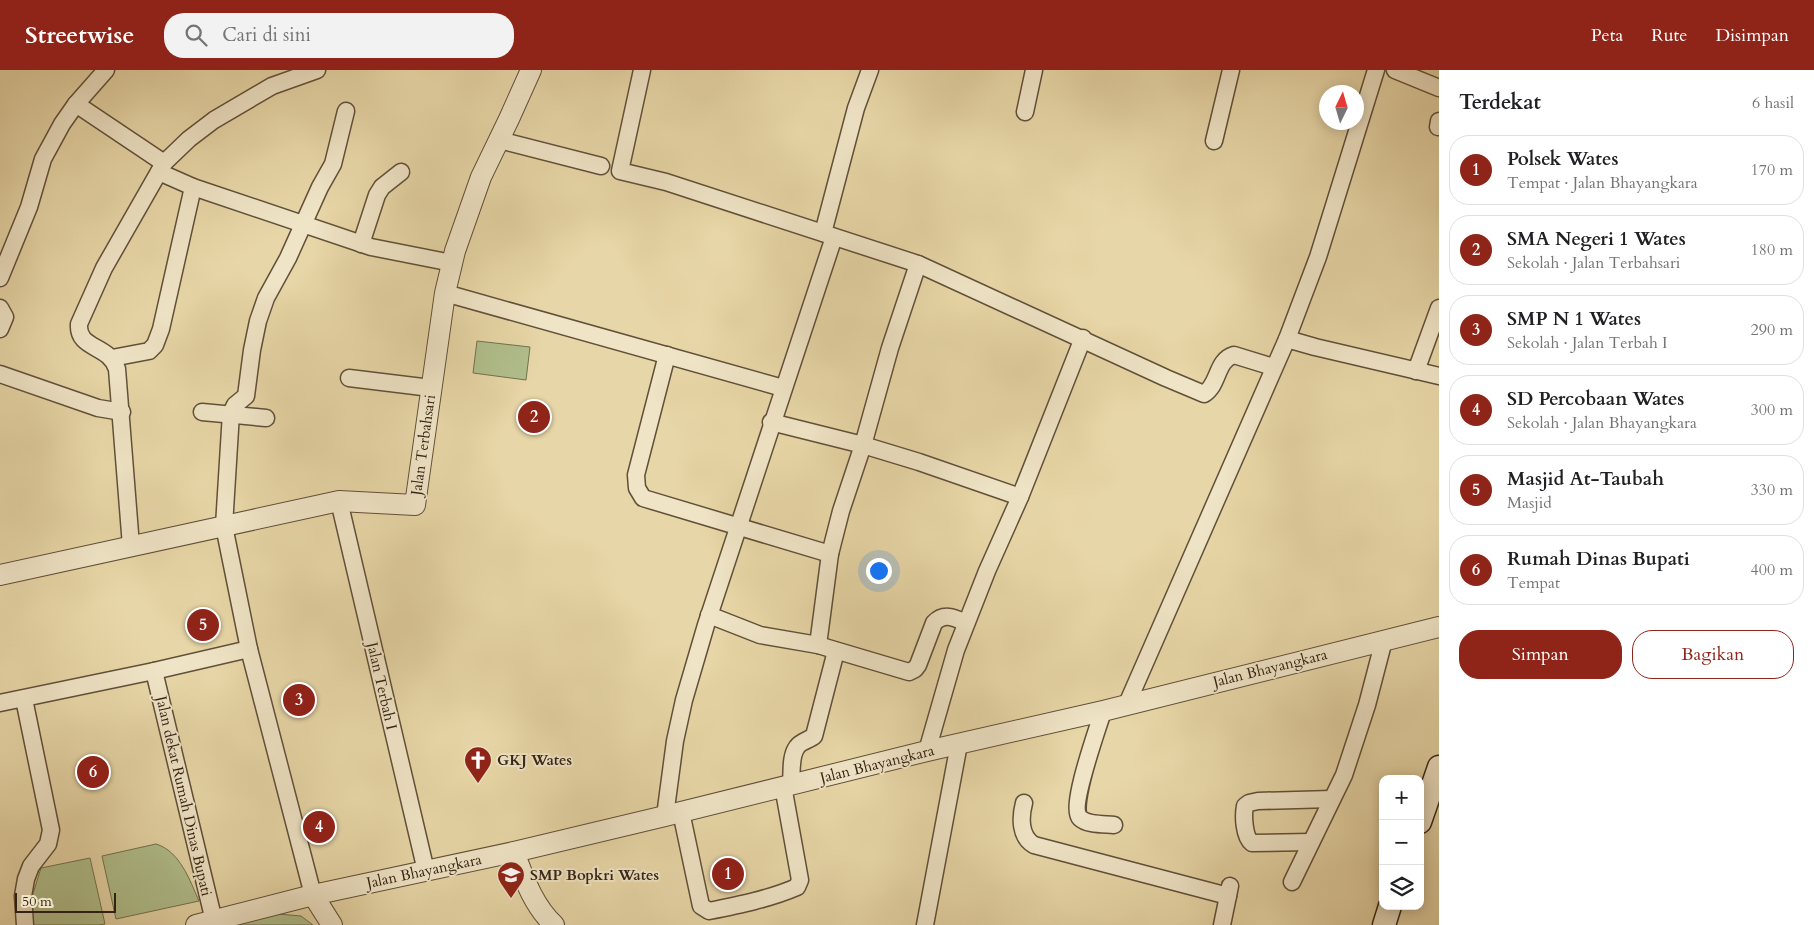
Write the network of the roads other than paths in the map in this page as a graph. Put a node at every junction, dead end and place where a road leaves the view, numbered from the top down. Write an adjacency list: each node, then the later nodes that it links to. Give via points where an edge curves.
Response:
1 (106, 70): 11 (street)
2 (317, 70): 16 (street, via 272,86 214,120)
3 (531, 70): 14 (street, Jalan Terbahsari)
4 (642, 70): 17 (street)
5 (870, 70): 21 (street, via 856,108)
6 (1034, 70): 13 (street)
7 (1231, 70): 15 (street)
8 (1376, 70): 31 (street, via 1318,257)
9 (1395, 70): 10 (street)
10 (1439, 88)
11 (76, 104): 16 (street); 25 (street, via 43,159 29,207)
12 (346, 111): 20 (street, via 333,164)
13 (1025, 112)
14 (499, 140): 17 (street); 23 (street, Jalan Terbahsari, via 481,177)
15 (1214, 142)
16 (161, 167): 19 (street); 33 (street, via 104,268 79,324 78,330 84,342)
17 (612, 168): 21 (street, via 666,182)
18 (401, 172): 22 (street, via 377,195)
19 (193, 187): 20 (street); 33 (street, via 155,345 148,351)
20 (303, 225): 22 (street); 43 (street, via 266,298 252,350 246,396 235,405)
21 (828, 235): 24 (street); 40 (street)
22 (361, 244): 23 (street)
23 (452, 263): 26 (street, Jalan Terbahsari)
24 (918, 264): 30 (street); 46 (street)
25 (0, 278)
26 (444, 293): 32 (street); 39 (street, Jalan Terbahsari)
27 (0, 308): 29 (street, via 5,317)
28 (1439, 308): 35 (street)
29 (0, 329)
30 (1082, 338): 34 (street, via 1204,394 1209,391 1228,357 1234,355); 47 (street)
31 (1287, 339): 34 (street); 35 (street)
32 (667, 355): 40 (street); 50 (street, via 636,475 639,494 642,498)
33 (112, 358): 41 (street, via 118,369)
34 (1274, 367): 64 (street)
35 (1416, 371): 37 (street)
36 (0, 374): 41 (street, via 98,408)
37 (1439, 376)
38 (349, 378): 39 (street)
39 (431, 388): 48 (street, Jalan Terbahsari, via 415,505)
40 (783, 388): 45 (street)
41 (122, 412): 51 (street)
42 (202, 412): 43 (street)
43 (231, 415): 44 (street); 49 (street)
44 (266, 418)
45 (772, 422): 46 (street); 50 (street)
46 (863, 445): 47 (street); 52 (street)
47 (1020, 497): 55 (street)
48 (339, 501): 49 (street, Jalan Terbahsari); 77 (street, Jalan Terbah I)
49 (224, 526): 51 (street, Jalan Terbahsari); 59 (street)
50 (737, 527): 52 (street); 54 (street)
51 (131, 546): 53 (street, Jalan Terbahsari)
52 (830, 554): 58 (street)
53 (0, 575)
54 (709, 615): 58 (street, via 760,635); 72 (street, via 677,732)
55 (966, 623): 60 (street, via 950,616 938,618 918,665 910,672); 67 (street)
56 (1439, 627): 57 (street, Jalan Bhayangkara)
57 (1384, 640): 64 (street, Jalan Bhayangkara); 70 (street, via 1367,705 1344,774)
58 (818, 645): 60 (street)
59 (249, 649): 61 (street); 79 (street)
60 (836, 651): 69 (street, via 814,736 799,745)
61 (154, 671): 62 (street); 81 (street, Jalan dekat Rumah Dinas Bupati)
62 (24, 699): 63 (street); 82 (street, via 51,830 48,844 31,866 26,879 23,896)
63 (0, 703)
64 (1127, 704): 65 (street, Jalan Bhayangkara)
65 (1103, 711): 66 (street, Jalan Bhayangkara); 74 (street, via 1080,785 1076,809 1082,820)
66 (959, 744): 67 (street, Jalan Bhayangkara); 85 (street)
67 (927, 751): 69 (street, Jalan Bhayangkara)
68 (1439, 767): 73 (main road)
69 (787, 786): 72 (street, Jalan Bhayangkara); 72 (street, via 800,880 797,886 783,893 740,904 709,911 701,906)
70 (1332, 799): 75 (street); 75 (street, via 1258,801 1245,806 1248,836 1252,843)
71 (1024, 802): 86 (street, via 1024,835 1034,845 1229,891)
72 (673, 814): 76 (street, Jalan Bhayangkara)
73 (1421, 820)
74 (1114, 825)
75 (1311, 842): 78 (street)
76 (514, 852): 77 (street, Jalan Bhayangkara); 84 (street, via 537,905)
77 (426, 871): 79 (street, Jalan Bhayangkara)
78 (1292, 882)
79 (313, 895): 81 (street, Jalan Bhayangkara); 83 (street)
80 (1389, 910): 87 (main road)
81 (205, 923)
82 (25, 925)
83 (332, 925)
84 (554, 925)
85 (925, 925)
86 (1222, 925)
87 (1384, 925)

